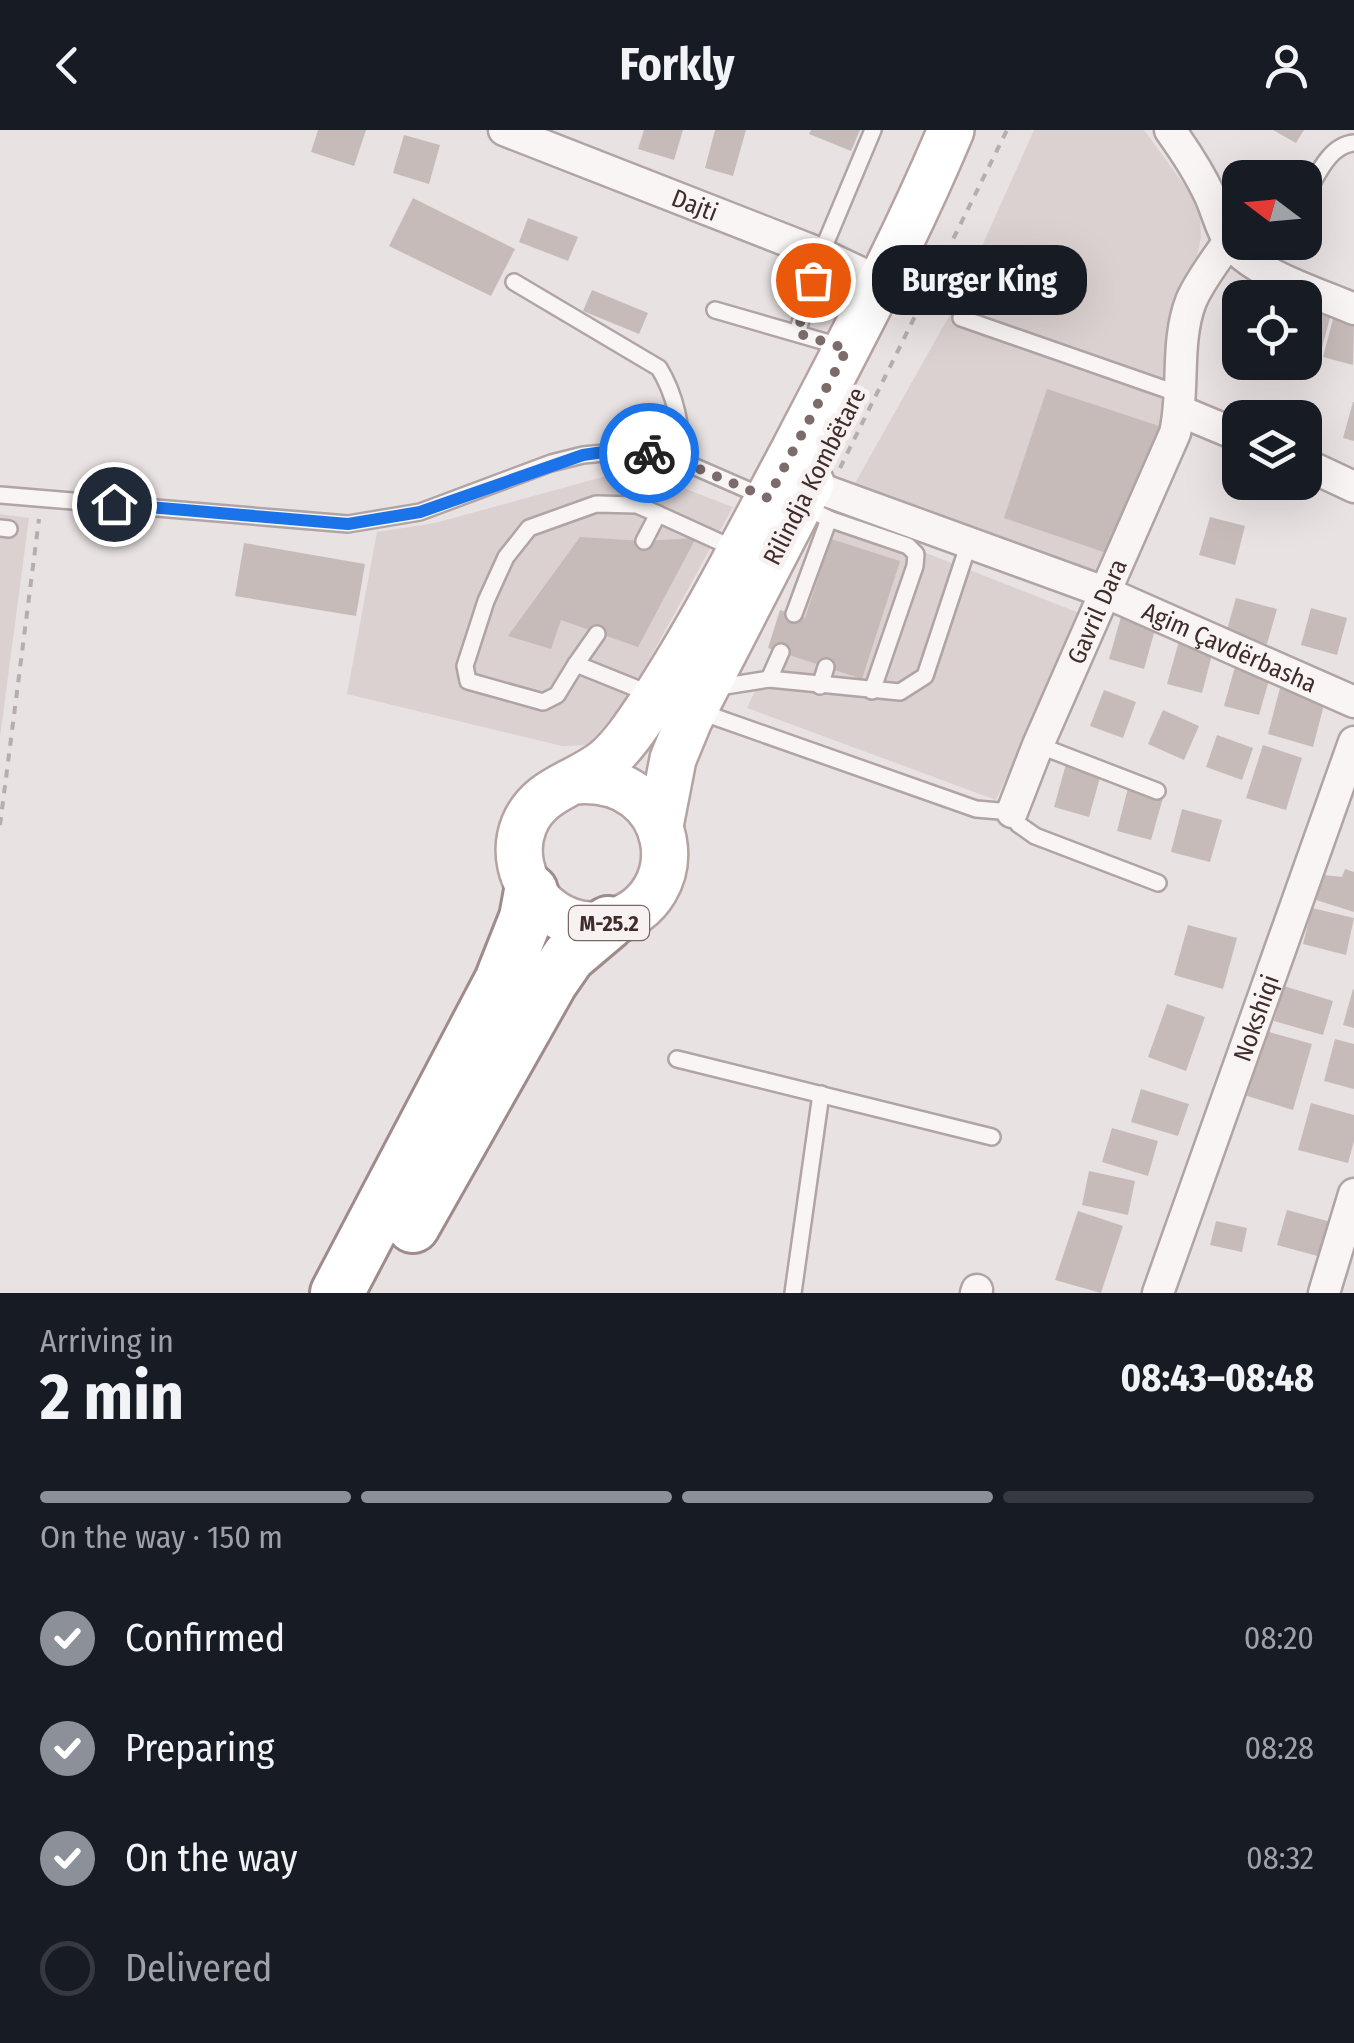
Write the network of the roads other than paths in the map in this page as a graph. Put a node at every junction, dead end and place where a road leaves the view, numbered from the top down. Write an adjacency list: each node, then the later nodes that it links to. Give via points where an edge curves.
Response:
1 (504, 130): 10 (street, Dajti)
2 (874, 130): 10 (lane)
3 (951, 130): 13 (main road, Rilindja Kombëtare / M-25.2)
4 (984, 130): 25 (main road, Rilindja Kombëtare / M-25.2)
5 (1170, 130): 8 (street)
6 (1354, 142): 7 (lane, via 1339,146)
7 (1322, 167)
8 (1222, 226)
9 (1222, 251): 19 (street, Gavril Dara, via 1190,303)
10 (821, 254): 13 (street, Dajti); 17 (lane)
11 (1278, 260): 14 (street)
12 (514, 282): 21 (lane, via 659,368 672,388)
13 (882, 284): 18 (main road, Rilindja Kombëtare / M-25.2)
14 (1354, 309)
15 (714, 310): 17 (lane)
16 (962, 318): 19 (lane)
17 (797, 333): 18 (lane)
18 (847, 349): 25 (main road, Rilindja Kombëtare / M-25.2)
19 (1180, 402): 20 (street); 30 (street, Gavril Dara, via 1175,433)
20 (1222, 426)
21 (684, 463): 24 (lane, via 636,450 583,455 420,512 348,524); 25 (lane)
22 (1322, 472): 23 (street)
23 (1354, 486)
24 (0, 495)
25 (802, 501): 28 (street, Agim Çavdërbasha); 29 (main road, Rilindja Kombëtare / M-25.2); 31 (lane); 38 (lane, via 916,554 881,645); 39 (main road, Rilindja Kombëtare / M-25.2)
26 (658, 514): 27 (lane); 29 (lane); 34 (lane, via 617,502 571,510 529,528 506,557 465,666 468,681 543,702 557,696)
27 (644, 541)
28 (969, 542): 30 (street, Agim Çavdërbasha); 38 (lane, via 925,676 900,692)
29 (738, 551): 39 (main road, Rilindja Kombëtare / M-25.2)
30 (1107, 592): 40 (street, Agim Çavdërbasha); 42 (street, Gavril Dara)
31 (800, 608)
32 (597, 634): 34 (lane)
33 (780, 652): 36 (lane)
34 (576, 664): 39 (lane)
35 (826, 667): 37 (lane)
36 (769, 678): 37 (lane); 39 (lane)
37 (820, 686): 38 (lane)
38 (872, 691)
39 (685, 698): 43 (main road, Rilindja Kombëtare / M-25.2); 45 (lane, via 976,809); 46 (main road, Rilindja Kombëtare / M-25.2)
40 (1354, 702)
41 (1354, 742): 57 (street, Nokshiqi)
42 (1038, 745): 44 (lane); 45 (street, Gavril Dara)
43 (575, 780): 46 (main road, via 617,783 636,793); 48 (main road, M-25.2, via 536,804 524,824 519,847)
44 (1157, 791)
45 (1012, 812): 47 (lane, via 1035,836)
46 (660, 826): 49 (main road, M-25.2, via 663,867 656,886 635,910)
47 (1158, 883)
48 (530, 891): 49 (main road, M-25.2, via 564,919); 54 (highway, via 501,981)
49 (608, 923): 55 (highway, via 569,956 551,982)
50 (677, 1059): 51 (lane)
51 (821, 1094): 52 (lane); 56 (lane)
52 (992, 1137)
53 (1354, 1194): 58 (street)
54 (337, 1293)
55 (376, 1293)
56 (793, 1293)
57 (1158, 1293)
58 (1324, 1293)

